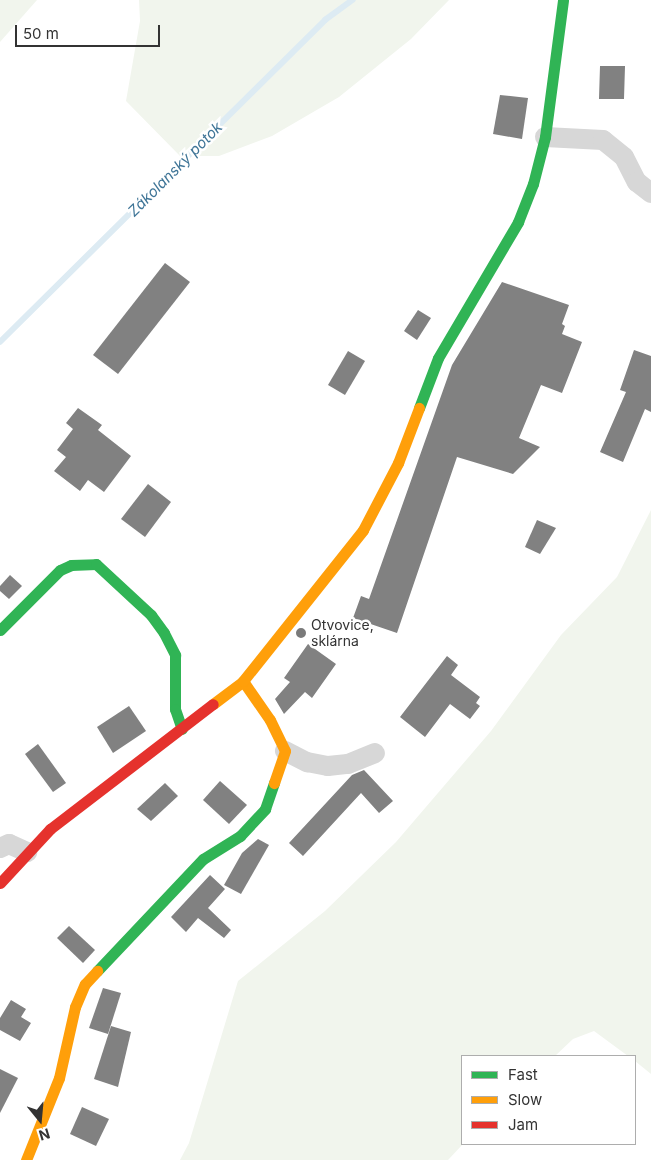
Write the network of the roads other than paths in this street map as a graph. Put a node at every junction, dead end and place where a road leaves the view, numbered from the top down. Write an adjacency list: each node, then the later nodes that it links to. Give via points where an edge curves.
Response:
1 (562, 0): 2 (main road)
2 (544, 137): 3 (street, via 603,140 624,156 637,182); 5 (main road, via 533,184 518,222 438,358 382,497 363,530 305,607)
3 (651, 193)
4 (0, 630): 6 (main road, via 60,570 71,565 96,564 151,615 164,633 175,655 175,709)
5 (243, 681): 6 (main road); 7 (main road, via 270,720)
6 (182, 729): 10 (main road, via 89,798)
7 (285, 751): 8 (street, via 307,762 328,766 348,764); 12 (main road, via 265,809 252,825 203,859 85,984 76,1007 59,1078)
8 (375, 753)
9 (0, 848): 10 (street, via 9,844)
10 (27, 852): 11 (main road)
11 (0, 882)
12 (26, 1160)

